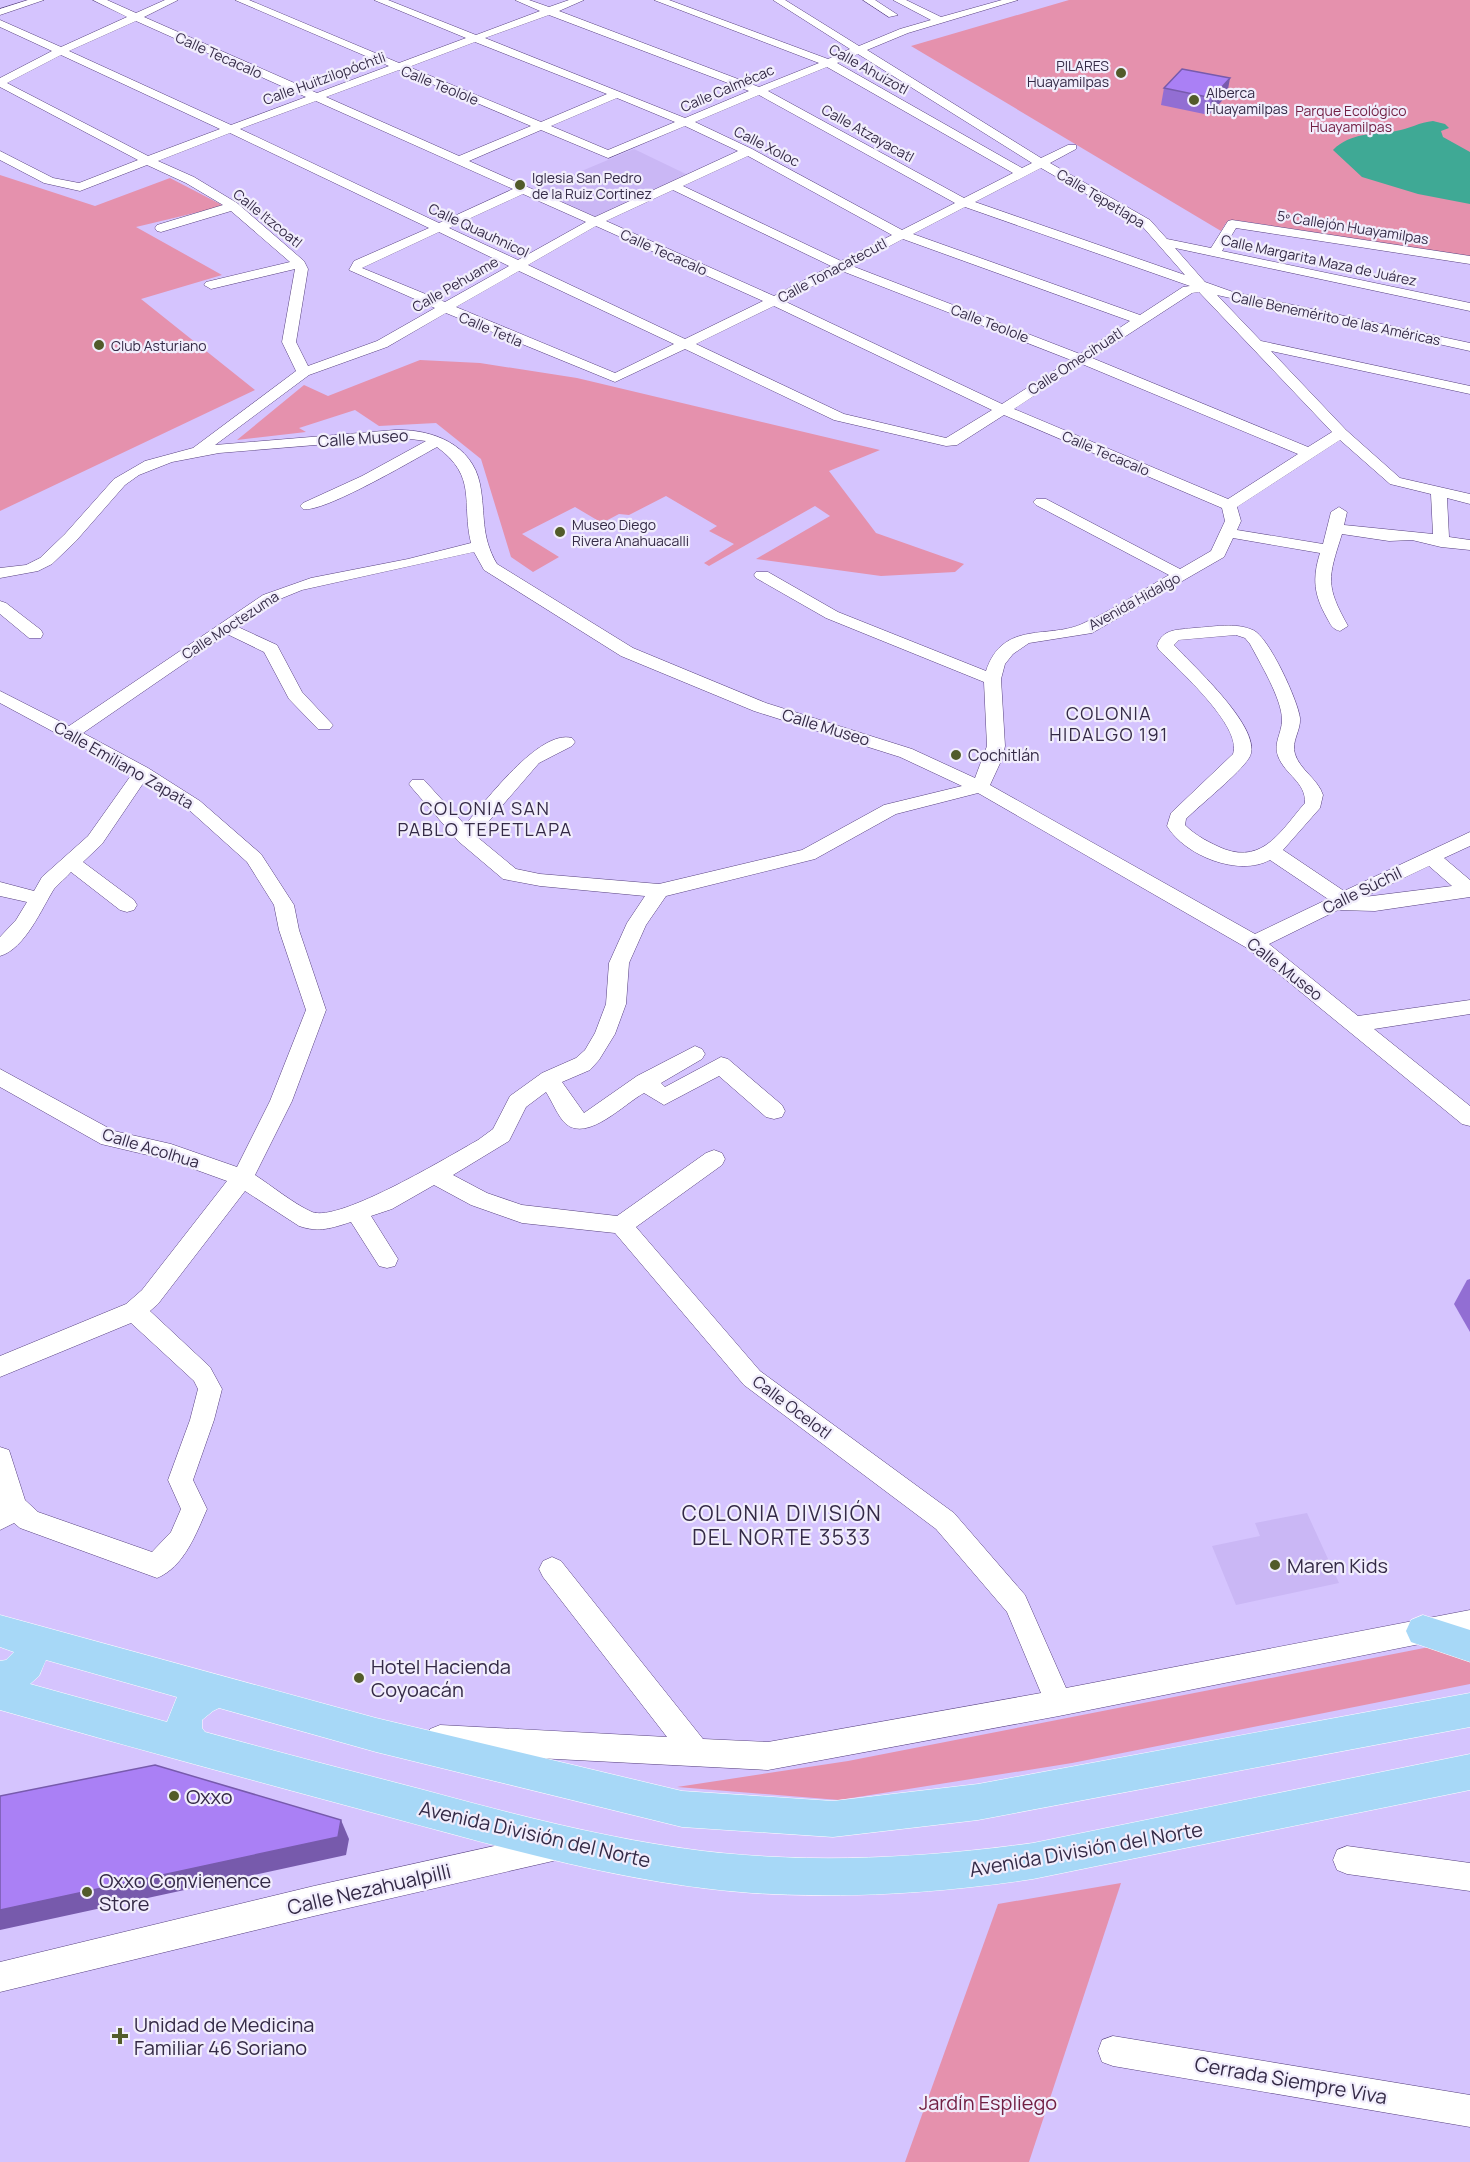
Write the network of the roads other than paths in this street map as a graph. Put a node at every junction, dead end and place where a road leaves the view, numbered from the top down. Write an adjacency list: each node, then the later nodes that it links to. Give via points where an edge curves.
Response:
1 (39, 0): 15 (street)
2 (99, 0): 16 (street, Calle Tecacalo)
3 (173, 0): 16 (street)
4 (240, 0): 23 (street, Calle Teolole)
5 (379, 0): 19 (street, Calle Xoloc)
6 (520, 0): 14 (street, Calle Atzayacatl)
7 (579, 0): 14 (street, Calle Huitzilopóchtli)
8 (659, 0): 22 (street, Calle Ahuízotl)
9 (778, 0): 20 (street, Calle Tepetlapa)
10 (868, 0): 13 (street, via 888,12)
11 (920, 0): 13 (street)
12 (1008, 0): 17 (street, Calle Calmécac)
13 (902, 2): 17 (street)
14 (549, 11): 19 (street, Calle Huitzilopóchtli); 25 (street, Calle Atzayacatl)
15 (0, 12)
16 (134, 17): 21 (street); 27 (street, Calle Tecacalo)
17 (939, 20): 20 (street, Calle Calmécac)
18 (0, 23): 21 (street, Calle Quauhnicol)
19 (477, 39): 23 (street, Calle Huitzilopóchtli); 26 (street, Calle Xoloc)
20 (857, 49): 22 (street, Calle Calmécac); 37 (street, Calle Tepetlapa)
21 (60, 51): 24 (street); 30 (street, Calle Quauhnicol)
22 (827, 62): 25 (street, Calle Calmécac); 38 (street, Calle Ahuízotl)
23 (397, 68): 27 (street, Calle Huitzilopóchtli); 29 (street, Calle Teolole)
24 (0, 82): 35 (street, Calle Itzcoatl)
25 (759, 90): 28 (street, Calle Calmécac); 41 (street, Calle Atzayacatl)
26 (615, 95): 28 (street, Calle Xoloc); 29 (street)
27 (316, 98): 30 (street, Calle Huitzilopóchtli); 36 (street, Calle Tecacalo)
28 (686, 122): 32 (street, Calle Xoloc); 33 (street, Calle Calmécac)
29 (541, 127): 33 (street, Calle Teolole); 36 (street)
30 (230, 129): 35 (street, Calle Huitzilopóchtli); 45 (street, Calle Quauhnicol)
31 (1072, 147): 37 (street, Calle Tonacatecutl)
32 (748, 151): 39 (street, Calle Pehuame); 46 (street, Calle Xoloc)
33 (608, 154)
34 (0, 155): 35 (street, Calle Huitzilopóchtli, via 58,184 80,187)
35 (148, 161): 42 (street, Calle Itzcoatl)
36 (458, 161): 40 (street, Calle Tecacalo)
37 (1041, 163): 38 (street, Calle Tonacatecutl); 47 (street, Calle Tepetlapa, via 1146,223)
38 (1022, 173): 41 (street, Calle Tonacatecutl)
39 (674, 186): 43 (street, Calle Pehuame); 52 (street, Calle Teolole)
40 (522, 190): 43 (street, Calle Tecacalo); 45 (street)
41 (963, 202): 46 (street, Calle Tonacatecutl); 54 (street, Calle Atzayacatl)
42 (233, 206): 44 (street); 50 (street, Calle Itzcoatl)
43 (594, 222): 51 (street, Calle Pehuame); 55 (street, Calle Tecacalo)
44 (161, 228)
45 (438, 228): 51 (street, Calle Quauhnicol); 57 (street, Calle Tetla, via 358,264 355,270)
46 (900, 234): 52 (street, Calle Tonacatecutl); 58 (street, Calle Xoloc)
47 (1163, 242): 48 (street, Calle Margarita Maza de Juárez); 54 (street, Calle Tepetlapa)
48 (1214, 253): 49 (street, 5º Callejón Huayamilpas, via 1232,224); 56 (street, Calle Margarita Maza de Juárez)
49 (1470, 260)
50 (299, 264): 53 (street); 63 (street, Calle Itzcoatl, via 302,269 289,342)
51 (519, 265): 57 (street, Calle Pehuame); 60 (street, Calle Quauhnicol)
52 (842, 266): 55 (street, Calle Tonacatecutl); 62 (street, Calle Teolole)
53 (211, 285)
54 (1202, 288): 58 (street, Calle Omecihuatl, via 1188,290); 59 (street, Calle Tepetlapa); 61 (street, Calle Benemérito de las Américas)
55 (774, 301): 60 (street, Calle Tonacatecutl); 66 (street, Calle Tecacalo)
56 (1470, 307)
57 (442, 309): 63 (street, Calle Pehuame, via 382,344); 64 (street, Calle Tetla, via 606,376)
58 (1140, 320): 62 (street, Calle Omecihuatl)
59 (1256, 344): 65 (street); 67 (street, Calle Tepetlapa)
60 (686, 345): 64 (street, Calle Tonacatecutl); 69 (street, Calle Quauhnicol, via 846,419)
61 (1470, 347)
62 (1079, 358): 66 (street, Calle Omecihuatl); 71 (street, Calle Teolole)
63 (304, 372): 70 (street)
64 (623, 376)
65 (1470, 390)
66 (1002, 409): 69 (street, Calle Omecihuatl); 75 (street, Calle Tecacalo)
67 (1341, 433): 71 (street); 72 (street, Calle Tepetlapa, via 1395,481)
68 (439, 441): 70 (street, Calle Museo, via 425,435 395,434); 76 (street); 82 (street, Calle Museo, via 462,458 470,473)
69 (952, 442)
70 (199, 451): 84 (street, via 132,473 106,495 62,549 33,567)
71 (1309, 453): 75 (street)
72 (1439, 492): 73 (street, Calle Tepetlapa); 80 (street)
73 (1470, 499)
74 (1041, 502): 86 (street)
75 (1229, 504): 79 (street, via 1233,516)
76 (308, 506)
77 (1339, 513): 78 (street)
78 (1338, 529): 80 (street, via 1412,535); 83 (street)
79 (1228, 533): 83 (street); 86 (street, Avenida Hidalgo, via 1218,554)
80 (1441, 542): 81 (street)
81 (1470, 545)
82 (479, 546): 89 (street, Calle Moctezuma, via 285,590); 98 (street, Calle Museo, via 490,567 627,652 760,707 906,753)
83 (1328, 550): 88 (street, via 1322,590)
84 (0, 573)
85 (762, 575): 91 (street, via 832,615)
86 (1180, 575): 91 (street, Avenida Hidalgo, via 1086,629 1019,641 997,663)
87 (0, 606): 90 (street)
88 (1340, 626)
89 (226, 627): 93 (street, via 270,649 295,695); 94 (street, Calle Moctezuma)
90 (35, 634)
91 (992, 679): 98 (street, Avenida Hidalgo, via 996,746)
92 (0, 696): 94 (street, Calle Emiliano Zapata)
93 (324, 725)
94 (71, 733): 96 (street, Calle Emiliano Zapata)
95 (566, 742): 99 (street, via 532,759)
96 (142, 772): 103 (street, via 95,840); 122 (street, Calle Emiliano Zapata, via 194,805 254,858 284,905 316,1010 281,1101)
97 (418, 784): 99 (street)
98 (980, 787): 106 (street, via 890,809 808,855); 110 (street, Calle Museo)
99 (465, 837): 106 (street, via 510,874)
100 (1470, 838): 102 (street, Calle Súchil)
101 (1271, 851): 101 (street, via 1314,804 1316,795 1290,762 1285,748 1291,728 1290,709 1248,633 1238,630 1175,634 1165,646 1228,716 1245,746 1241,757 1178,817 1176,826 1186,839 1225,858 1260,859); 108 (street)
102 (1431, 857): 105 (street); 108 (street, Calle Súchil)
103 (70, 862): 107 (street, via 49,882); 109 (street)
104 (0, 889): 107 (street)
105 (1469, 890): 108 (street, via 1375,904)
106 (659, 891): 116 (street, Calle Acolhua, via 636,923 619,963 616,1004 605,1034 583,1064)
107 (40, 899): 111 (street)
108 (1337, 902): 110 (street, Calle Súchil)
109 (127, 905)
110 (1254, 943): 113 (street, Calle Museo)
111 (0, 949)
112 (1470, 1007): 113 (street)
113 (1355, 1024): 119 (street, Calle Museo)
114 (695, 1054): 117 (street)
115 (0, 1077): 122 (street, Calle Acolhua, via 109,1138 171,1152)
116 (549, 1079): 117 (street, via 574,1118 582,1121); 121 (street, Calle Acolhua, via 517,1102 501,1135)
117 (644, 1082): 118 (street, via 664,1097 721,1065)
118 (774, 1111)
119 (1470, 1118)
120 (714, 1159): 124 (street)
121 (436, 1176): 123 (street, Calle Acolhua, via 384,1203); 124 (street, via 479,1200 522,1214)
122 (242, 1178): 123 (street, Calle Acolhua, via 307,1220 326,1221); 126 (street, Calle Emiliano Zapata, via 150,1297)
123 (356, 1211): 125 (street)
124 (621, 1226): 138 (street, Calle Ocelotl, via 752,1378 945,1521 1016,1604)
125 (387, 1259)
126 (134, 1311): 127 (street, Calle Emiliano Zapata); 129 (street, via 202,1374 210,1389 180,1480 194,1509 180,1540 157,1566)
127 (0, 1367)
128 (0, 1458): 129 (street)
129 (7, 1512)
130 (552, 1569): 142 (street)
131 (1470, 1622): 132 (street)
132 (1423, 1631): 134 (main road); 138 (street)
133 (11, 1634): 135 (main road, via 31,1647 29,1660 18,1673); 136 (main road)
134 (1470, 1646)
135 (0, 1678)
136 (220, 1691): 140 (main road); 141 (main road, via 205,1694 184,1718 183,1729)
137 (0, 1693): 141 (main road, Avenida División del Norte)
138 (1059, 1703): 142 (street, via 768,1756)
139 (1470, 1710): 140 (main road, via 978,1802 833,1819 682,1809)
140 (376, 1735): 142 (street)
141 (195, 1748): 144 (main road, Avenida División del Norte)
142 (696, 1752)
143 (1470, 1772): 144 (main road, Avenida División del Norte, via 975,1871 877,1876 759,1875 659,1863)
144 (562, 1844): 147 (street, Calle Nezahualpilli)
145 (1347, 1860): 146 (street)
146 (1470, 1878)
147 (0, 1977)
148 (1113, 2051): 149 (street, Cerrada Siempre Viva)
149 (1470, 2111)

